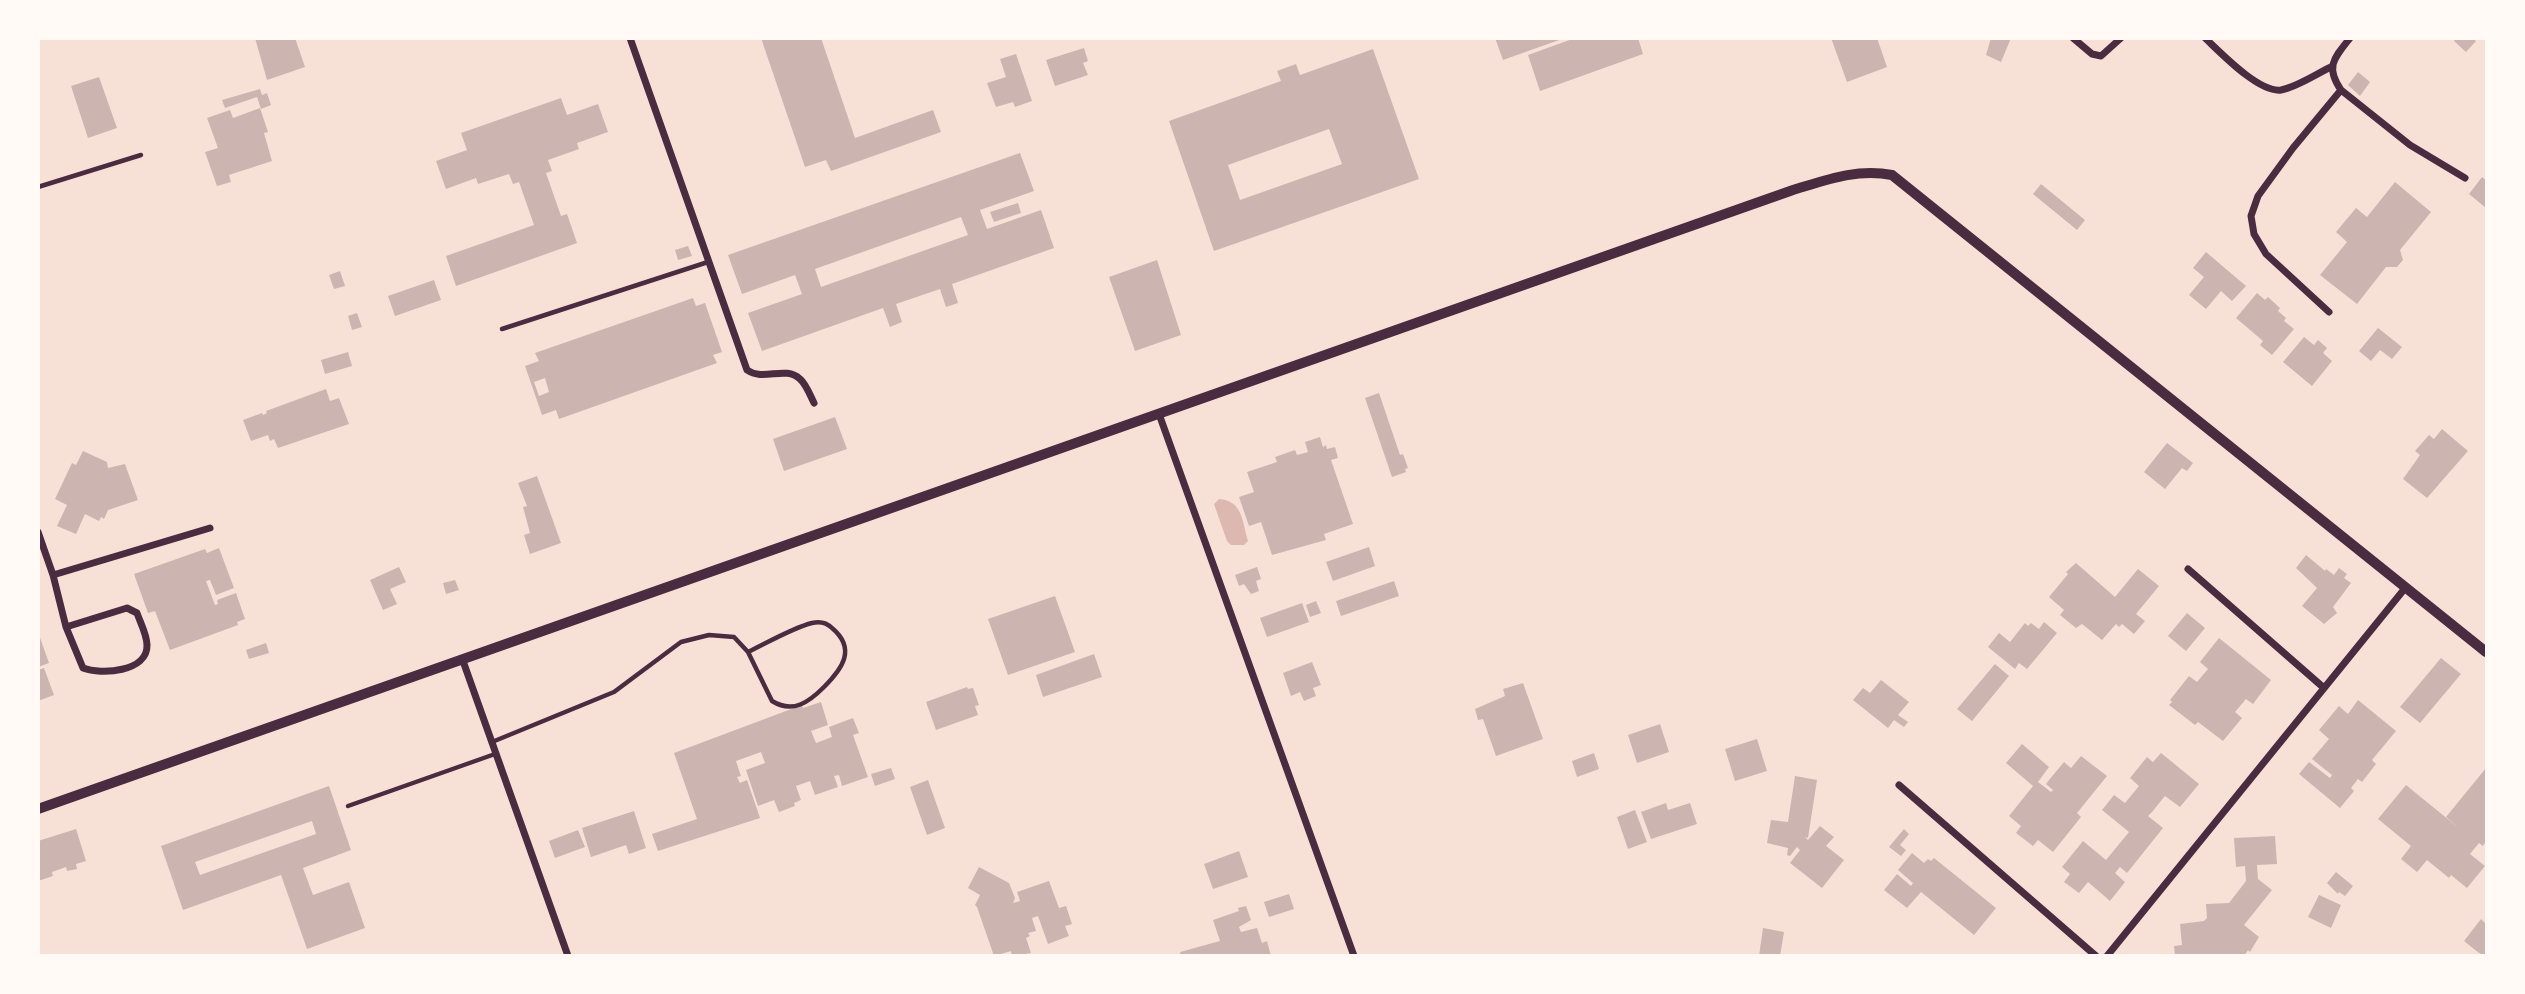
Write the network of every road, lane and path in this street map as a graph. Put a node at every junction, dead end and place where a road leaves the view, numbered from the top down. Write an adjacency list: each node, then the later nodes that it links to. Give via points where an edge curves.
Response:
1 (631, 38): 11 (street)
2 (2073, 38): 3 (street, via 2101,56)
3 (2122, 38)
4 (2205, 38): 6 (street, via 2249,76 2280,90)
5 (2350, 38): 6 (street)
6 (2331, 67): 7 (street)
7 (2341, 90): 9 (street, via 2410,145); 12 (street, via 2293,148 2258,197 2251,216 2254,234 2266,254)
8 (141, 155): 10 (lane)
9 (2465, 178)
10 (38, 187)
11 (708, 262): 13 (lane); 14 (street, via 747,370 754,375 793,374 802,380)
12 (2329, 312)
13 (502, 329)
14 (814, 403)
15 (1159, 414): 20 (street, via 1793,190 1871,171 1892,175); 24 (street); 32 (street)
16 (210, 528): 19 (street)
17 (38, 533): 19 (street)
18 (2188, 569): 25 (street)
19 (53, 575): 21 (street)
20 (2406, 587): 23 (street); 25 (street)
21 (66, 627): 21 (street, via 83,668 93,672 132,666 145,655 148,645 132,609)
22 (748, 652): 22 (lane, via 772,701 791,708 807,703 841,670 846,651 839,633 827,623 814,622); 26 (lane, via 734,637 709,635 681,642 614,692)
23 (2487, 652)
24 (463, 661): 26 (street); 30 (street)
25 (2324, 688): 34 (street)
26 (492, 742): 27 (street)
27 (496, 754): 29 (lane); 31 (street)
28 (1899, 785): 33 (street)
29 (348, 806)
30 (38, 809)
31 (568, 956)
32 (1354, 956)
33 (2096, 956)
34 (2106, 956)

